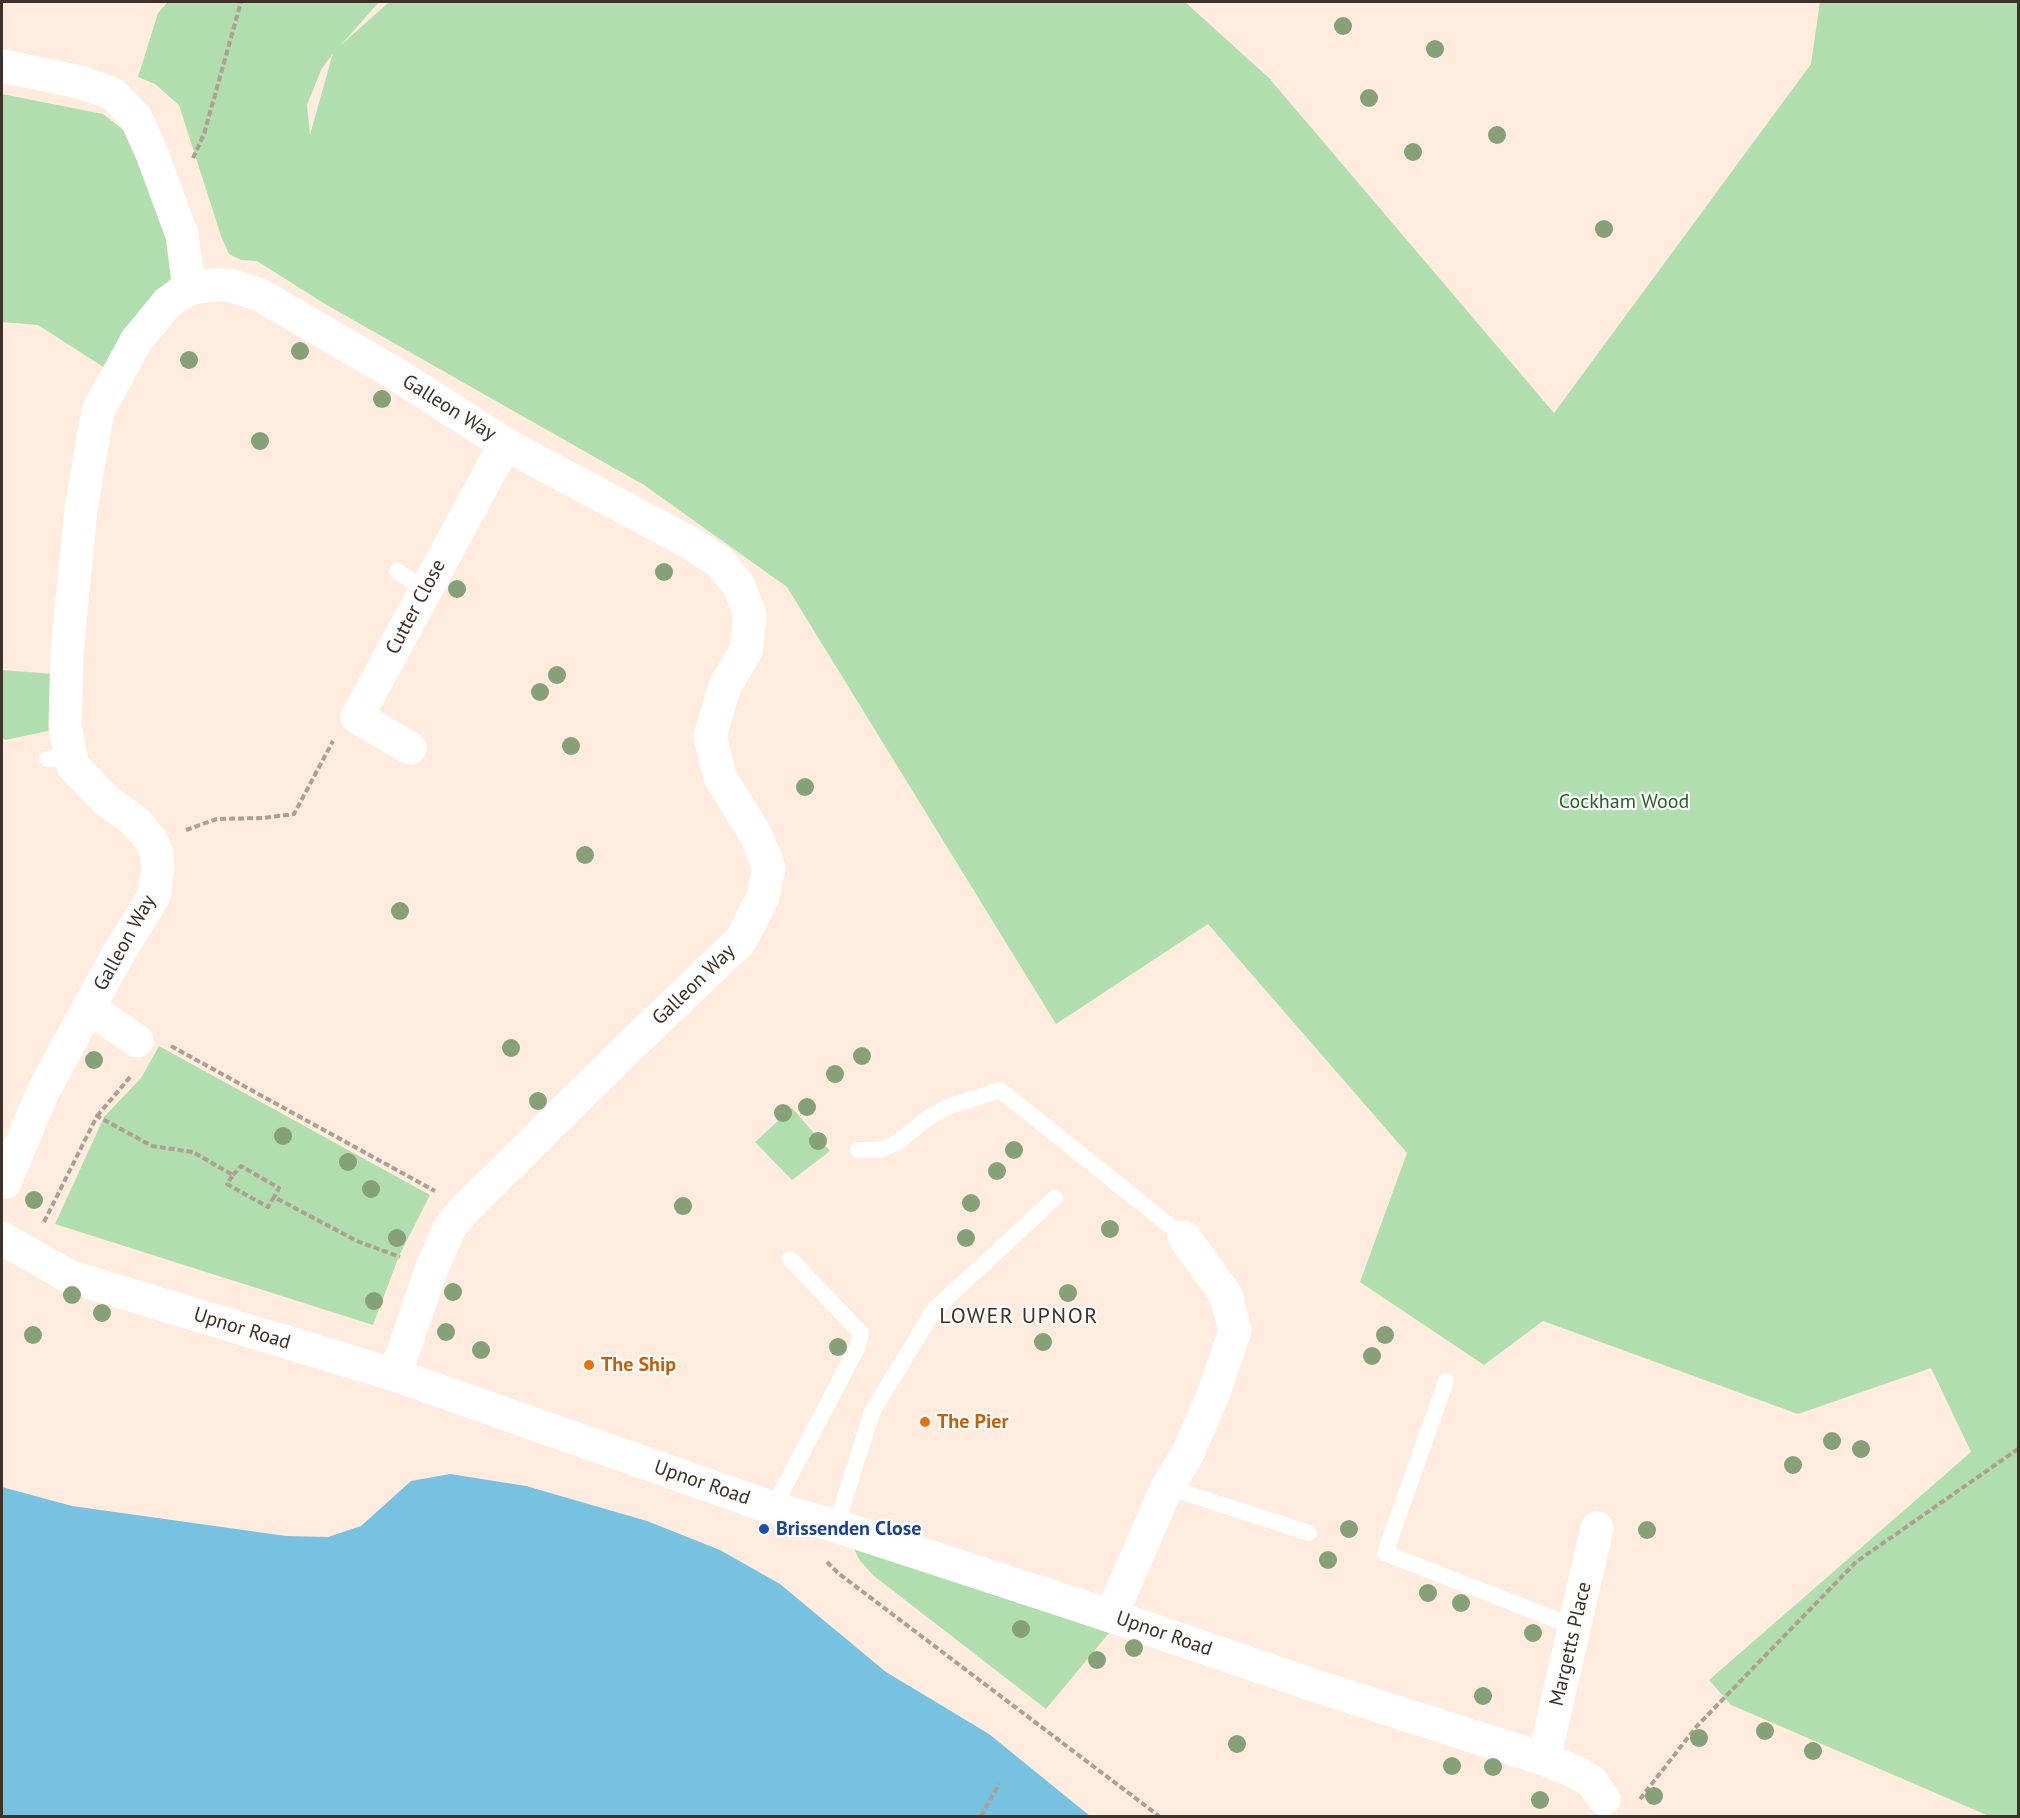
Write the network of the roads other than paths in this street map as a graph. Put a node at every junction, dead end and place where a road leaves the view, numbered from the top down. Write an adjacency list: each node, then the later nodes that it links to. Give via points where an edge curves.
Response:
1 (2, 66): 2 (street, via 80,81 113,94 135,118 182,235)
2 (189, 289): 3 (street, Galleon Way, via 229,285 260,295); 7 (street, Galleon Way, via 168,302 136,341 98,411 81,509 66,652 65,727 59,758 137,823 151,840 158,868 154,896)
3 (505, 444): 5 (street, Cutter Close); 15 (street, Galleon Way, via 692,544 720,562 739,586 750,615 746,651 724,686 710,736 720,777 756,836 769,868 762,897 741,940 466,1208 445,1235)
4 (397, 571): 5 (lane)
5 (425, 590): 6 (street, Cutter Close, via 357,717)
6 (410, 748)
7 (90, 1008): 8 (street); 10 (street, Galleon Way, via 42,1094)
8 (146, 1052)
9 (858, 1150): 12 (lane, via 879,1150 898,1142 950,1106 1000,1090)
10 (5, 1182)
11 (1055, 1198): 19 (lane, via 934,1310 872,1412)
12 (1184, 1237): 17 (street, via 1226,1294 1235,1331 1205,1415)
13 (15, 1245): 15 (street, Upnor Road, via 69,1276)
14 (790, 1259): 18 (lane, via 861,1333 857,1348)
15 (395, 1375): 18 (street, Upnor Road)
16 (1446, 1381): 23 (lane, via 1385,1553)
17 (1167, 1487): 21 (lane); 22 (street)
18 (773, 1508): 19 (street, Upnor Road)
19 (836, 1526): 22 (street, Upnor Road)
20 (1597, 1528): 23 (street, Margetts Place)
21 (1309, 1533)
22 (1111, 1616): 24 (street, Upnor Road)
23 (1575, 1627): 24 (street, Margetts Place)
24 (1544, 1759): 25 (street, Upnor Road, via 1592,1782)
25 (1617, 1808)

